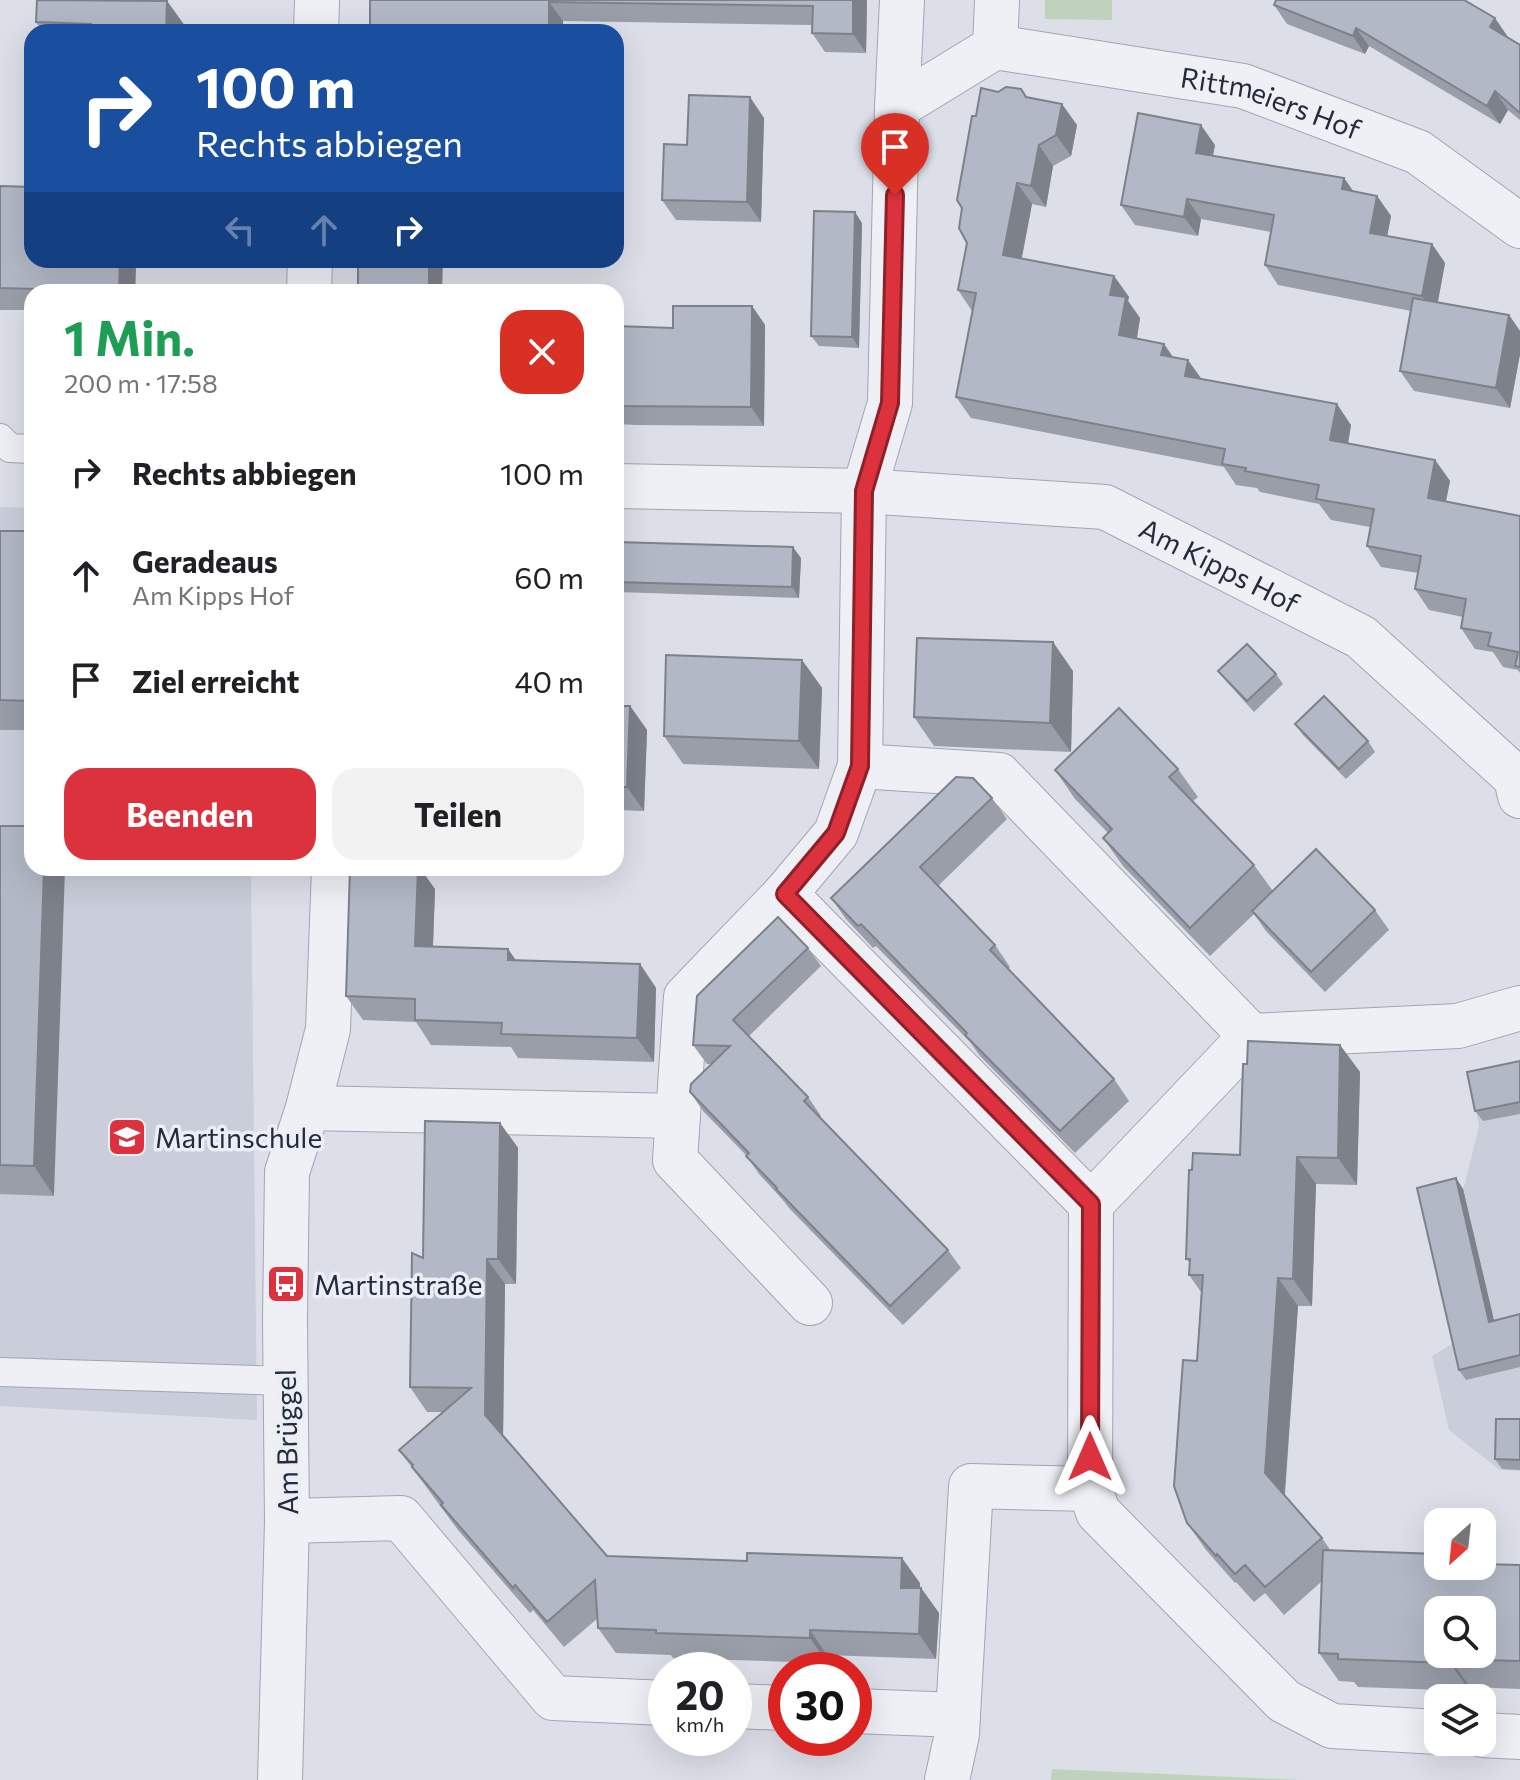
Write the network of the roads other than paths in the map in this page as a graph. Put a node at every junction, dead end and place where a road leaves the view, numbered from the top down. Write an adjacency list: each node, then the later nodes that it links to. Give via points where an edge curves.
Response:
1 (317, 0): 4 (street)
2 (902, 0): 6 (street)
3 (997, 0): 5 (street)
4 (316, 24)
5 (995, 47): 6 (street); 7 (street, Rittmeiers Hof, via 1243,86 1418,152)
6 (897, 107): 11 (street, via 890,403)
7 (1520, 226)
8 (0, 438): 9 (lane, via 10,448)
9 (24, 449)
10 (624, 486): 11 (street, Am Kipps Hof)
11 (864, 491): 12 (street); 13 (street, Am Kipps Hof, via 1105,507 1361,637)
12 (860, 766): 15 (street, via 836,833); 17 (street, via 999,775)
13 (1519, 785)
14 (334, 876): 18 (street, Am Brüggel, via 328,1029)
15 (785, 894): 19 (street, via 686,997); 20 (street)
16 (1520, 1008): 17 (street, via 1458,1026)
17 (1251, 1036): 20 (street)
18 (308, 1108): 19 (street); 23 (street, Am Brüggel, via 287,1172)
19 (678, 1116): 21 (street, via 675,1160)
20 (1091, 1204): 24 (street)
21 (810, 1303)
22 (0, 1372): 23 (lane)
23 (285, 1381): 25 (street, Am Brüggel)
24 (1090, 1489): 28 (street, via 971,1486); 29 (street, via 1098,1512 1284,1701 1332,1726)
25 (287, 1521): 26 (street, via 401,1518 553,1698); 32 (street, Am Brüggel)
26 (648, 1702)
27 (872, 1712): 28 (street)
28 (958, 1715): 33 (street)
29 (1424, 1731)
30 (1496, 1736): 31 (street)
31 (1520, 1737)
32 (280, 1780)
33 (947, 1780)

